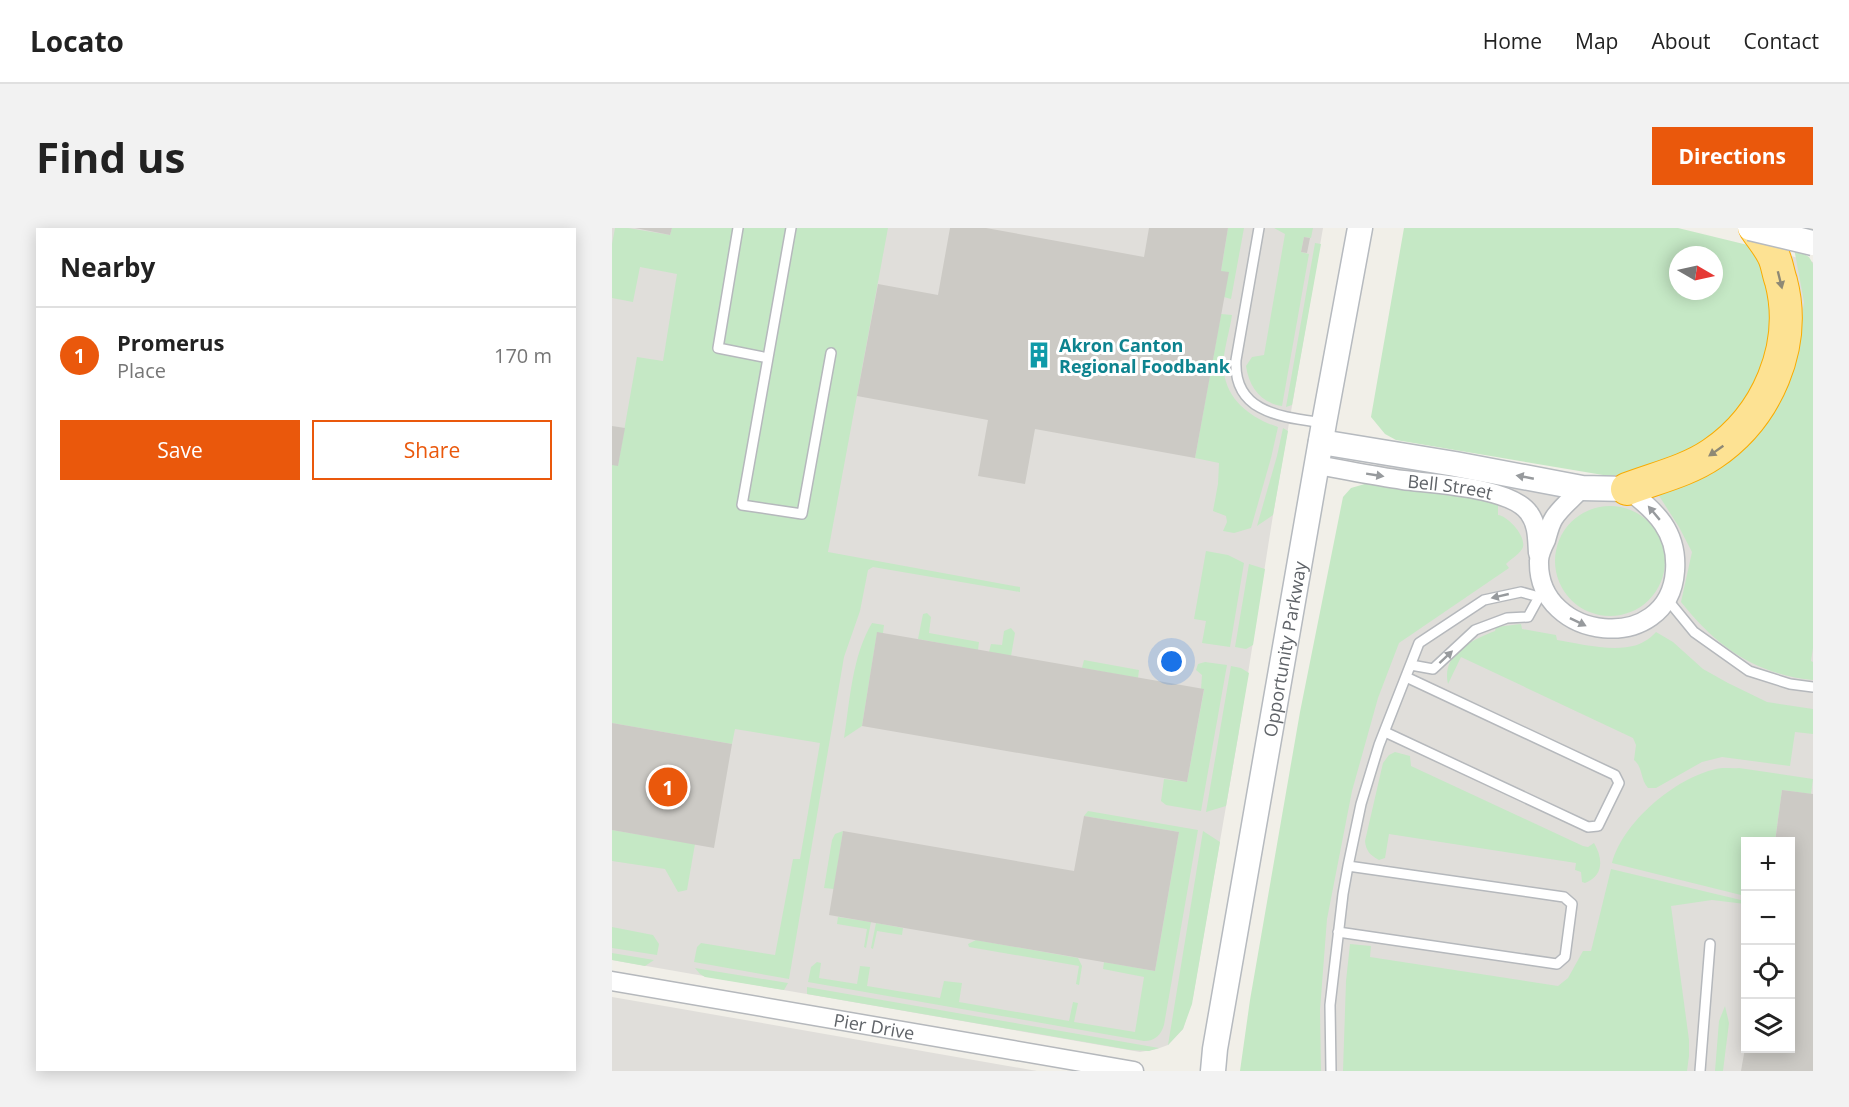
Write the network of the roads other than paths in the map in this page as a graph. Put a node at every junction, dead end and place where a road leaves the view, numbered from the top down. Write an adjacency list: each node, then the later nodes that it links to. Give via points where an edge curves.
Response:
1 (738, 228): 8 (lane, via 717,348)
2 (791, 228): 8 (lane)
3 (1259, 228): 9 (lane, via 1236,360 1237,379 1248,399)
4 (1360, 228): 9 (main road, Opportunity Parkway)
5 (1752, 228): 6 (main road, bridge); 11 (highway, one-way to 11, via 1774,256 1785,303 1785,335 1778,367 1765,397 1744,426 1713,453 1695,464)
6 (1813, 243)
7 (831, 352): 8 (lane, via 802,514 742,505)
8 (768, 358)
9 (1320, 444): 10 (main road, Bell Street, one-way to 9); 12 (street, Bell Street, one-way to 12, via 1402,479 1467,487 1508,498 1529,512 1537,531); 24 (main road, Opportunity Parkway)
10 (1582, 488): 11 (main road, Bell Street); 12 (street, via 1553,519)
11 (1627, 489): 14 (street, Bell Street, one-way to 11, via 1675,576 1674,545 1651,508)
12 (1538, 560): 13 (street, Bell Street)
13 (1543, 595): 14 (street, Bell Street, one-way to 14, via 1569,618 1588,627 1609,630 1642,622); 15 (lane, one-way to 13, via 1433,669 1475,630 1507,618 1528,616); 15 (lane, one-way to 15, via 1521,592 1484,600 1419,643)
14 (1667, 599): 17 (lane, via 1694,632 1749,671)
15 (1411, 665): 16 (lane)
16 (1406, 677): 18 (lane); 18 (lane, via 1615,775 1619,783 1598,825 1588,827)
17 (1813, 687)
18 (1384, 732): 19 (lane, via 1361,804)
19 (1348, 866): 20 (lane); 20 (lane, via 1564,897 1572,904 1565,957 1557,964)
20 (1338, 932): 25 (lane, via 1330,1005)
21 (1710, 944): 26 (lane)
22 (612, 981): 23 (street, Pier Drive)
23 (1134, 1071)
24 (1213, 1071)
25 (1331, 1071)
26 (1700, 1071)

